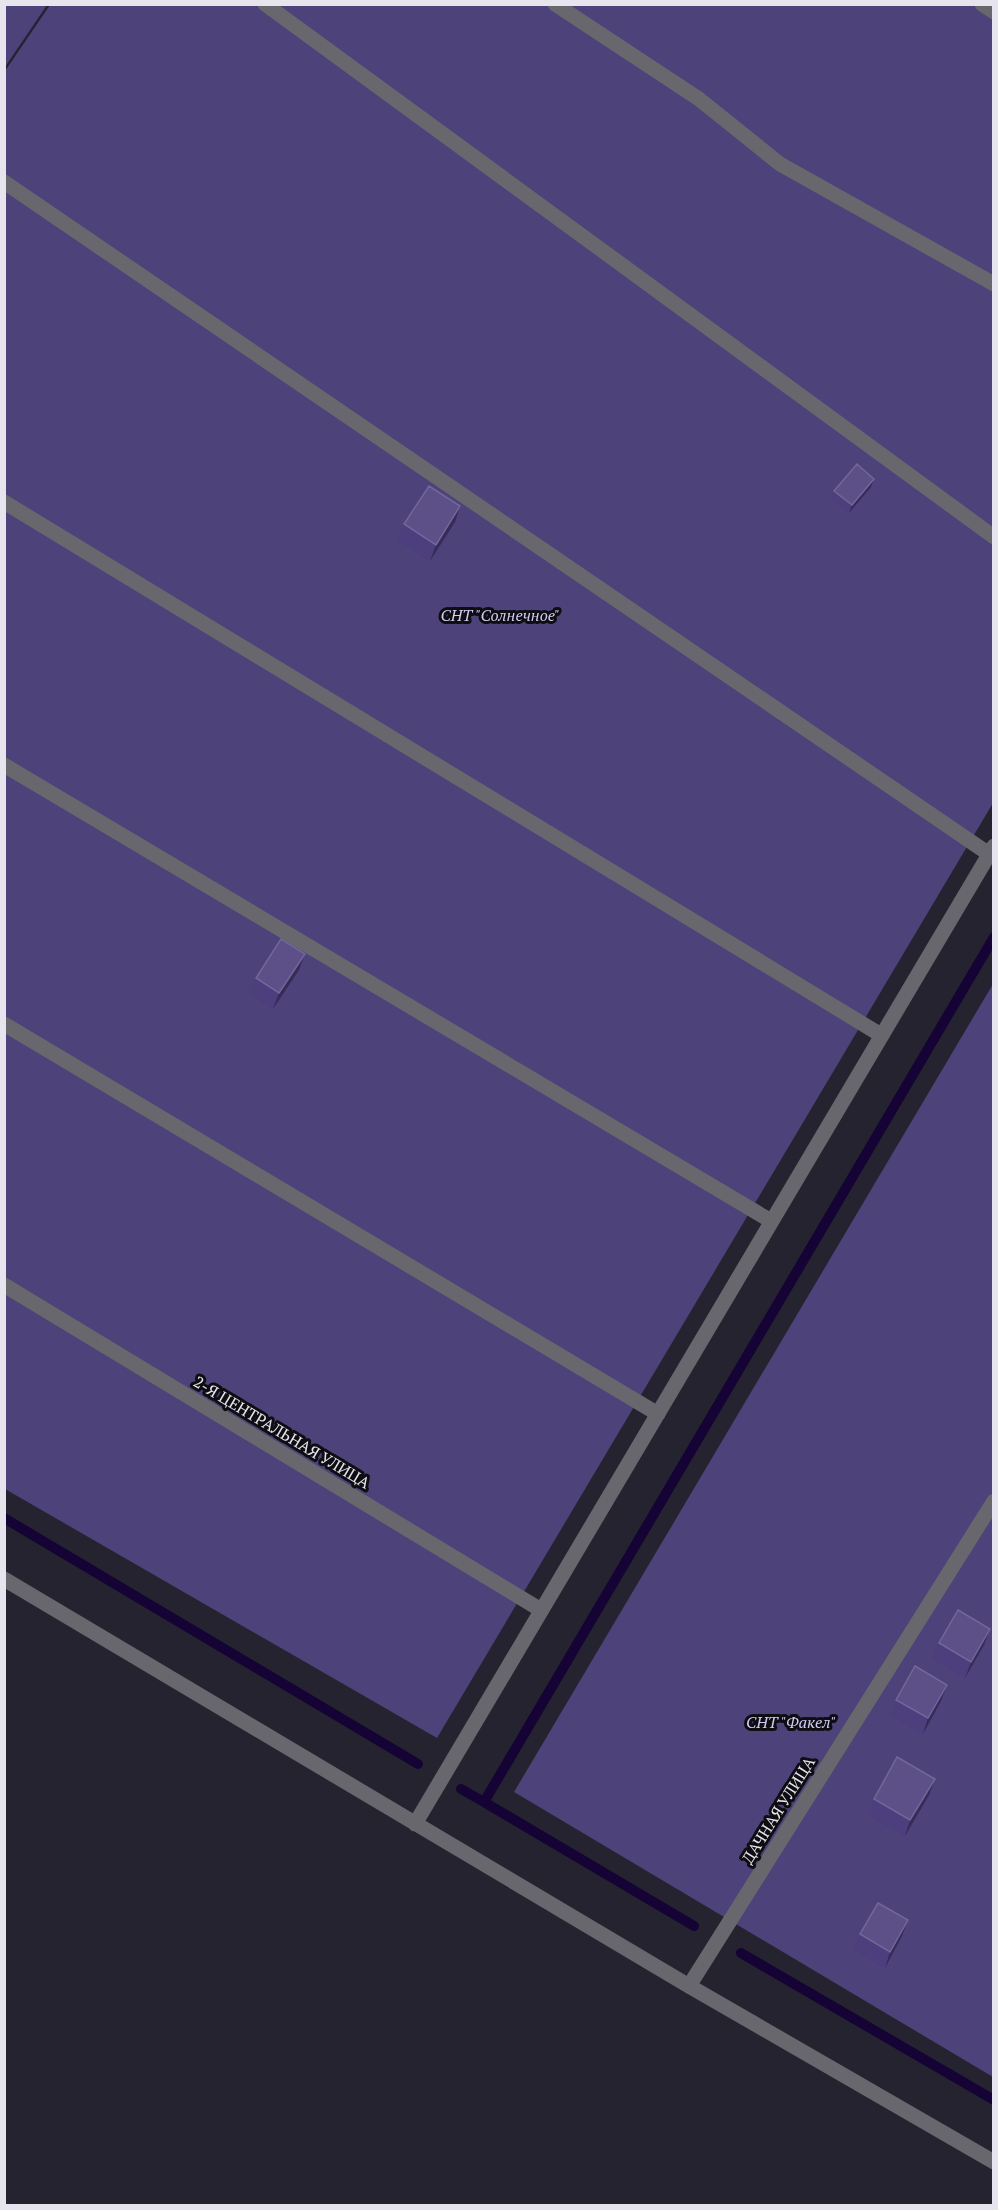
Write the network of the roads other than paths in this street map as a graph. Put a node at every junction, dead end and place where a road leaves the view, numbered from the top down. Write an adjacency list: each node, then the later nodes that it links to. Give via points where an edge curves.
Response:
1 (265, 4): 8 (street)
2 (555, 4): 6 (street, via 699,99 780,165)
3 (982, 4): 4 (street)
4 (993, 12)
5 (4, 182): 10 (street)
6 (993, 284)
7 (4, 502): 12 (street)
8 (993, 537)
9 (4, 765): 13 (street)
10 (991, 850): 12 (street)
11 (4, 1024): 15 (street)
12 (882, 1035): 13 (street)
13 (771, 1221): 15 (street)
14 (4, 1285): 18 (street, 2-Я ЦЕНТРАЛЬНАЯ УЛИЦА)
15 (658, 1414): 18 (street)
16 (993, 1501): 20 (street, ДАЧНАЯ УЛИЦА)
17 (4, 1579): 19 (street)
18 (542, 1610): 19 (street)
19 (415, 1824): 20 (street)
20 (689, 1986): 21 (street)
21 (993, 2162)

